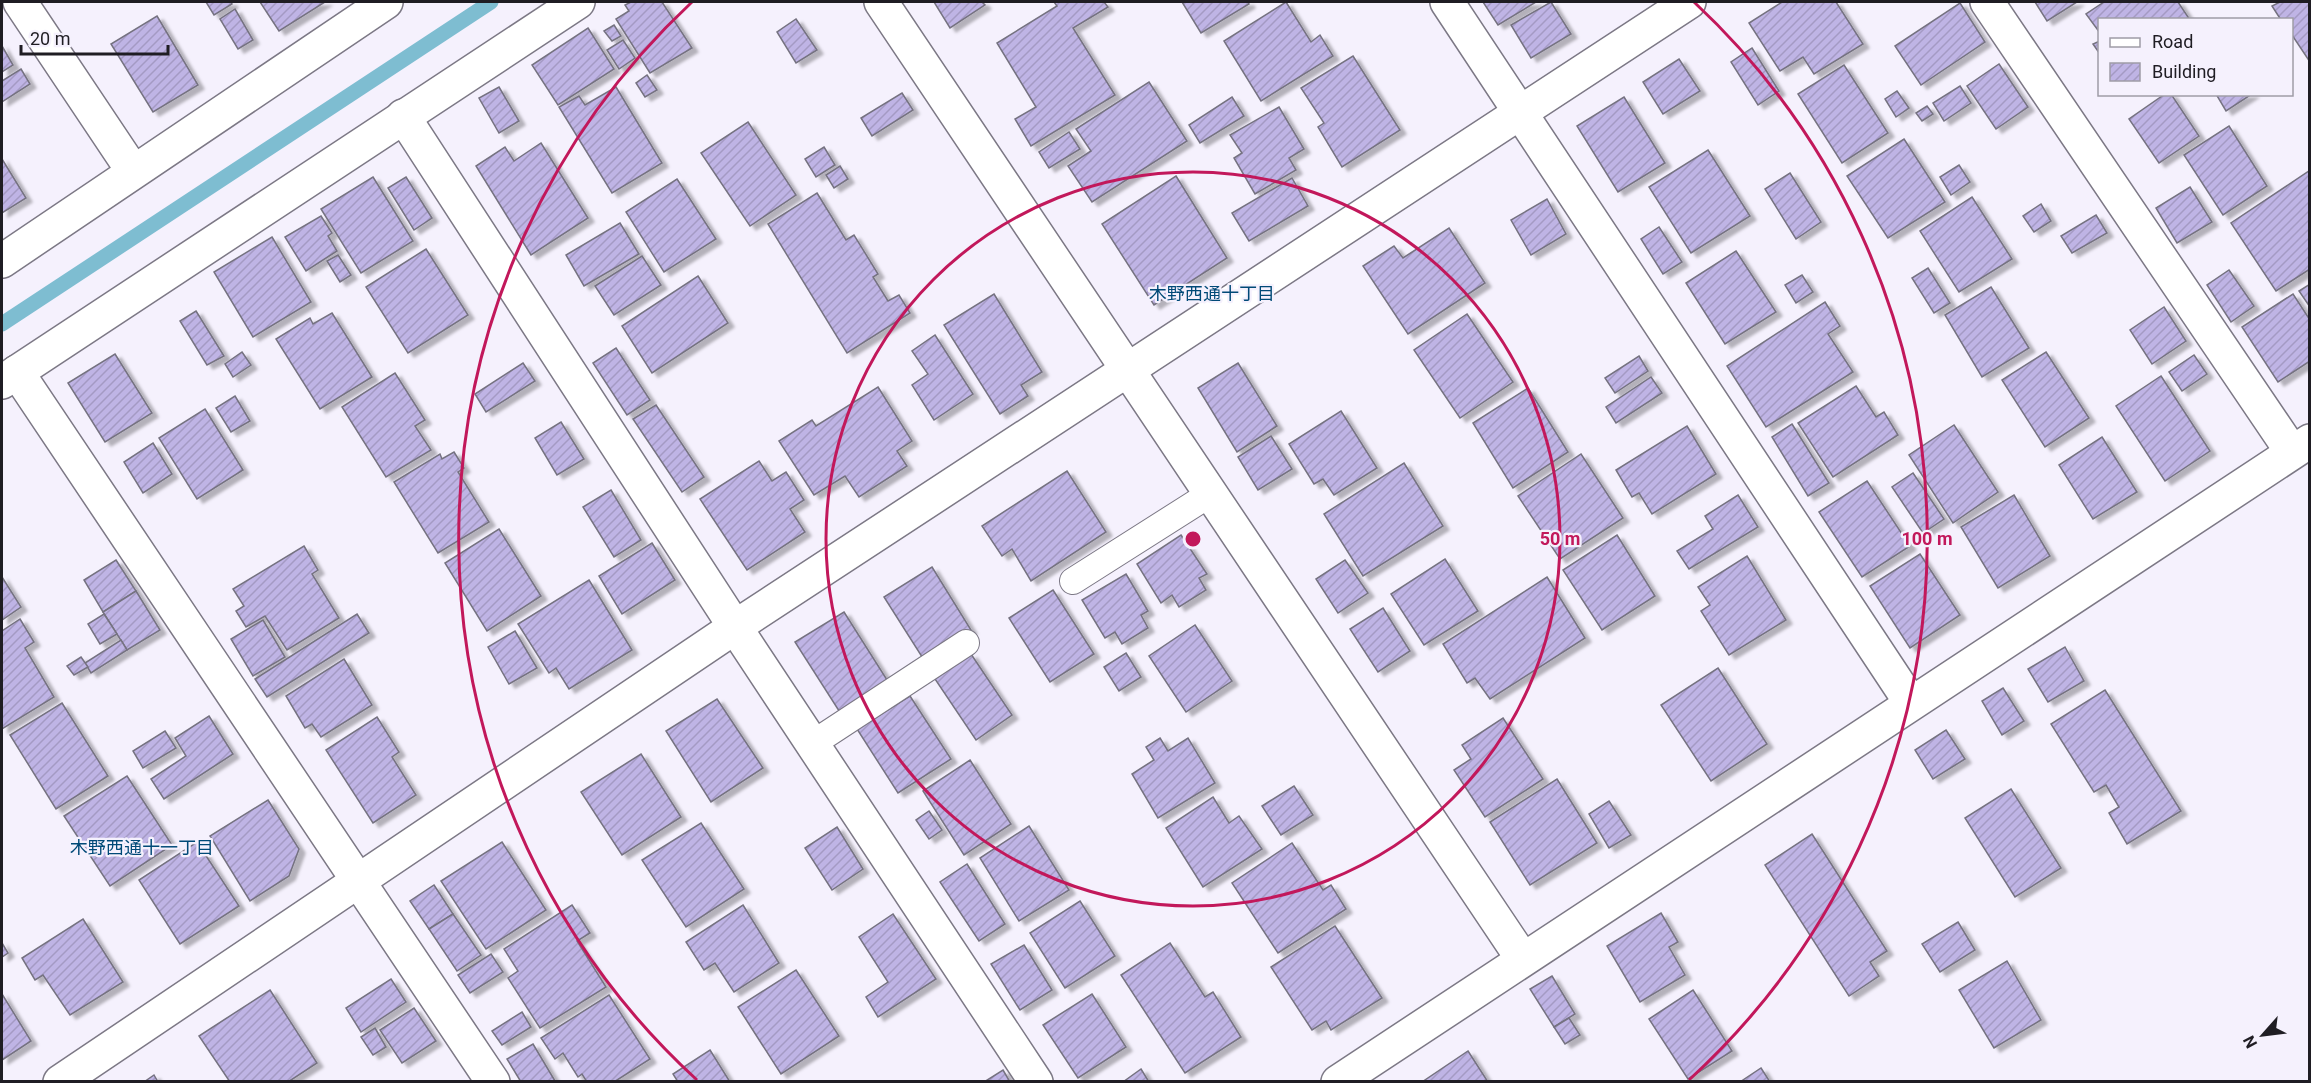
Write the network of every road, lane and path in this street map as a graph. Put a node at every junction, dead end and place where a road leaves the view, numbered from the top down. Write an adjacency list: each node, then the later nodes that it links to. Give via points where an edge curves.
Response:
1 (20, 2): 10 (street)
2 (386, 2): 10 (street)
3 (578, 2): 9 (street)
4 (881, 2): 12 (street)
5 (1447, 2): 8 (street)
6 (1689, 2): 8 (street)
7 (1987, 2): 14 (street)
8 (1522, 112): 12 (street); 19 (street)
9 (403, 116): 13 (street); 17 (street)
10 (133, 171): 11 (street)
11 (2, 261)
12 (1128, 371): 15 (street); 17 (street)
13 (9, 377): 21 (street)
14 (2301, 446): 19 (street)
15 (1210, 494): 16 (lane); 22 (street)
16 (1073, 581)
17 (735, 627): 20 (street); 21 (street)
18 (966, 643): 20 (lane)
19 (1911, 703): 22 (street)
20 (812, 744): 25 (street)
21 (360, 881): 23 (street); 24 (street)
22 (1522, 958): 26 (street)
23 (60, 1082)
24 (493, 1082)
25 (1036, 1082)
26 (1338, 1082)

